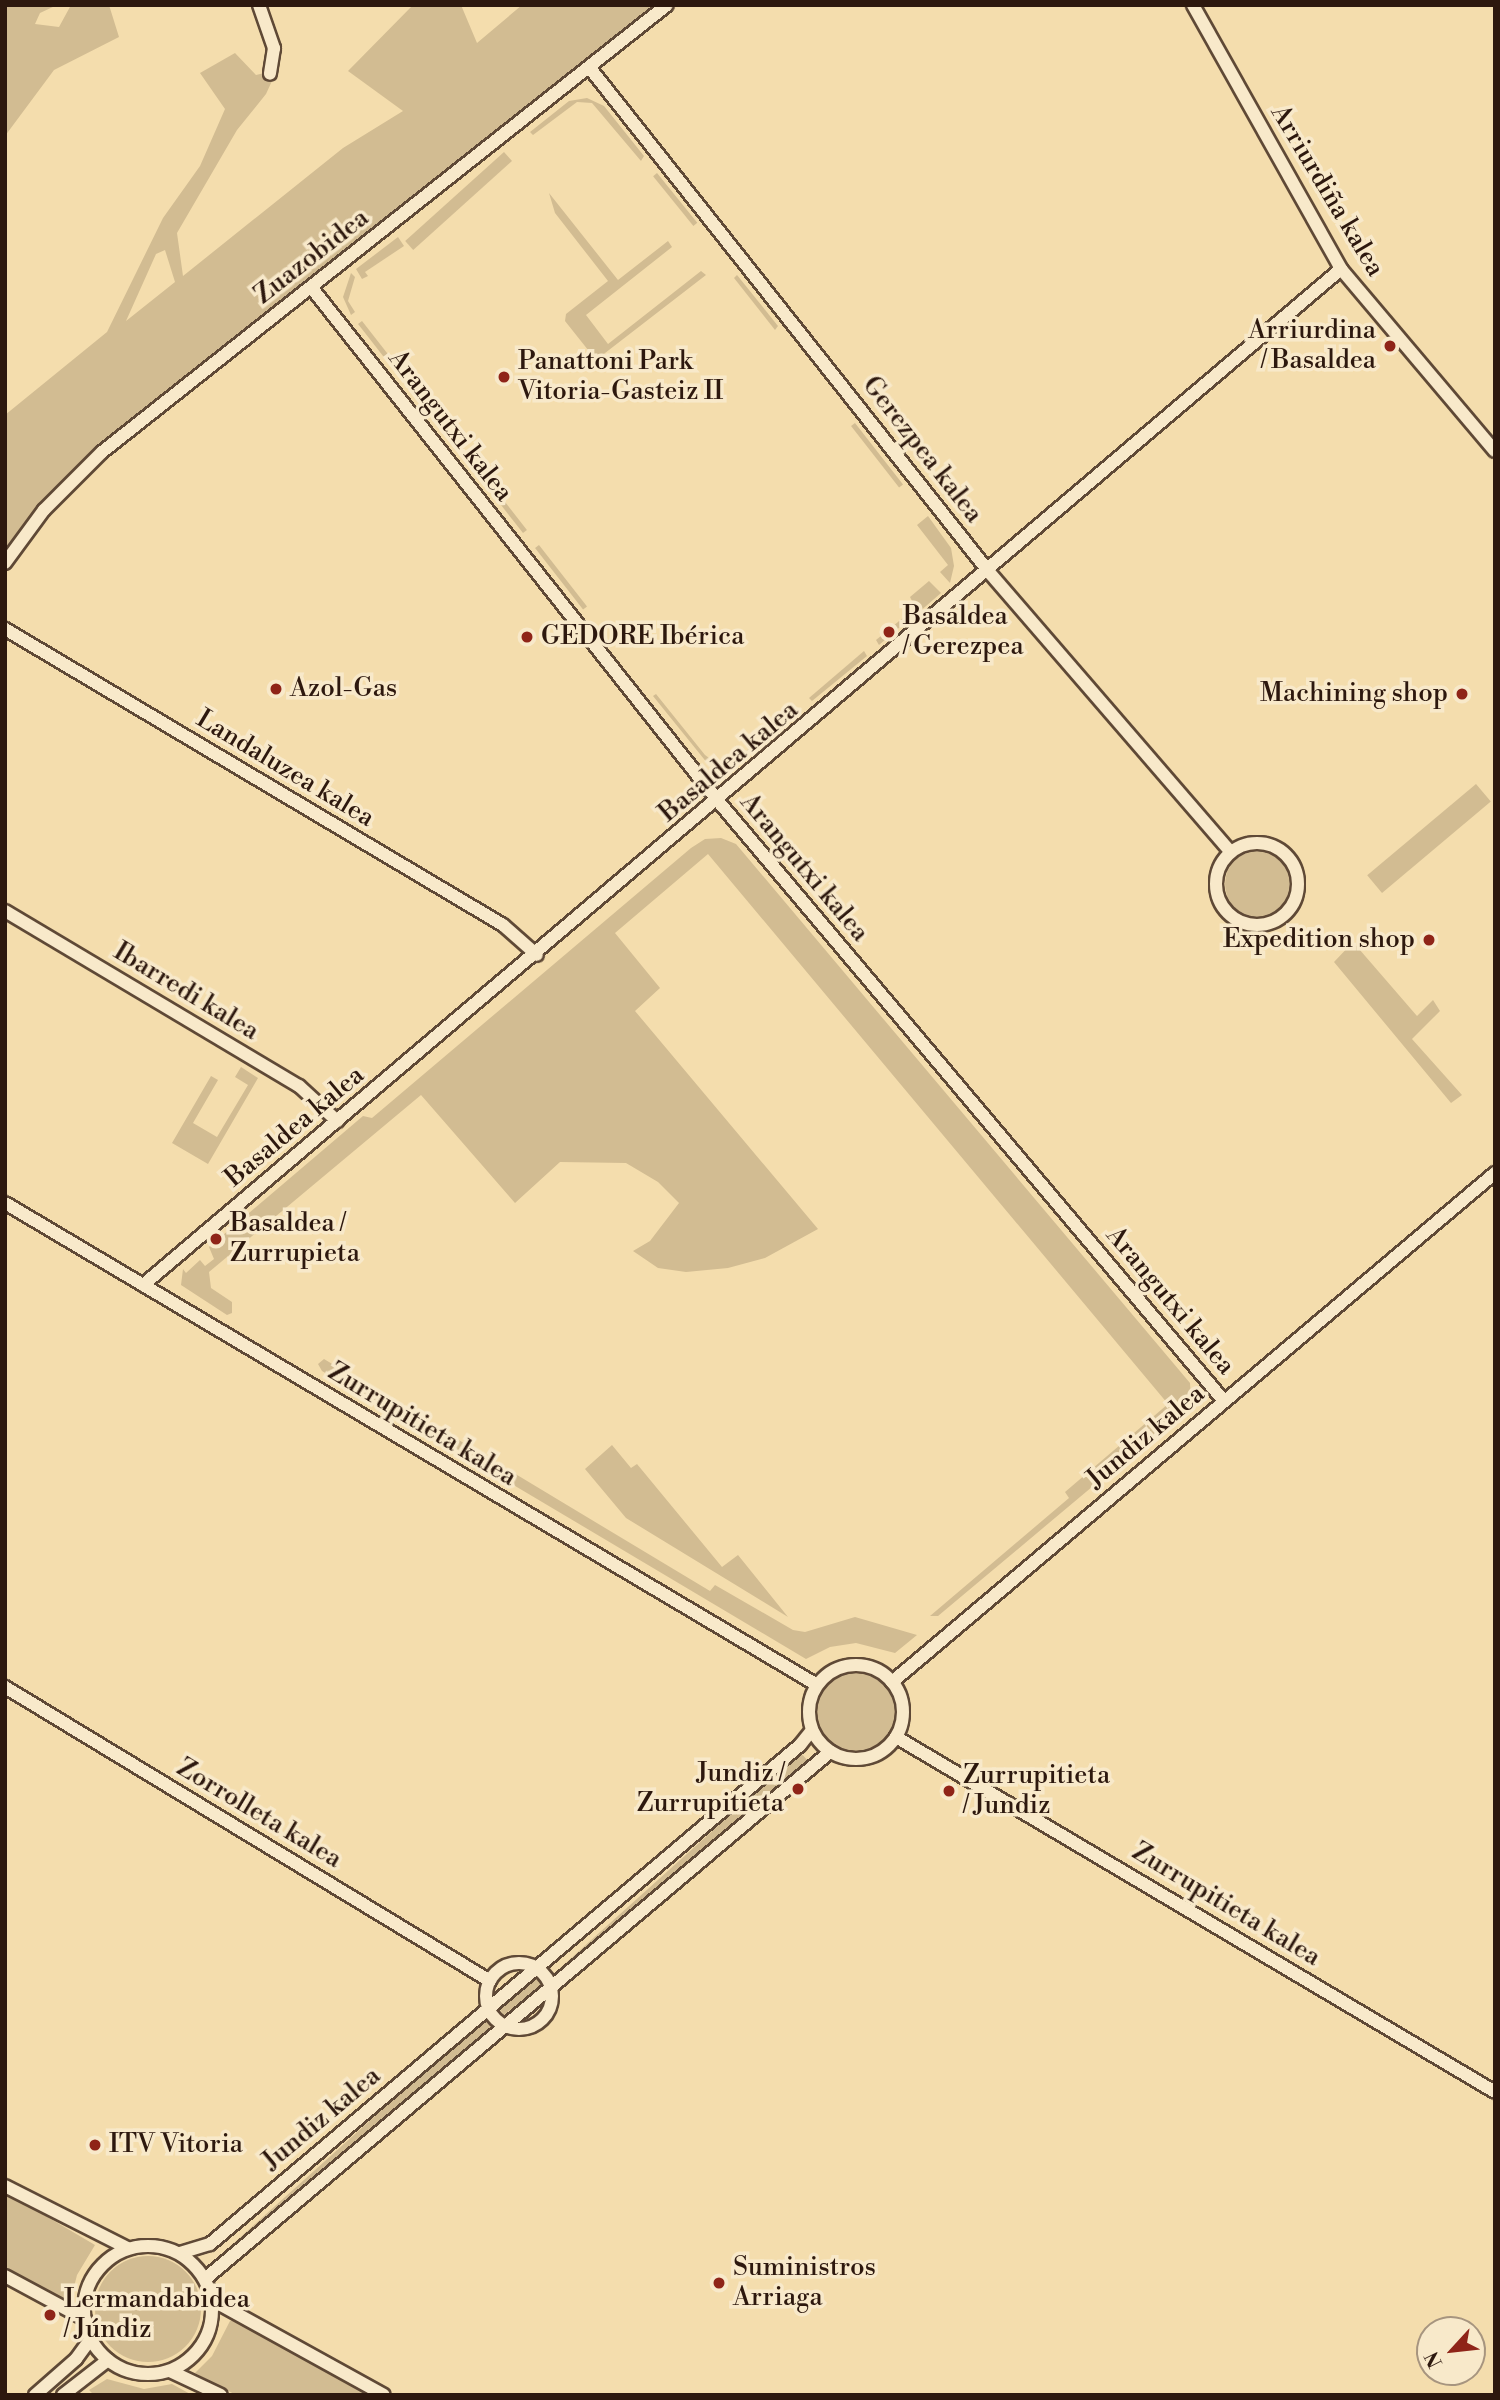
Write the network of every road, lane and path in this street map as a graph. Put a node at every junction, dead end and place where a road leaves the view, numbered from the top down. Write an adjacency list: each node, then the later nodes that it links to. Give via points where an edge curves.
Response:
1 (260, 5): 5 (street, via 274,48)
2 (667, 5): 4 (street, Zuazobidea)
3 (1193, 5): 6 (street, Arriurdiña kalea)
4 (589, 66): 7 (street, Zuazobidea); 10 (street, Gerezpea kalea)
5 (270, 74)
6 (1341, 269): 8 (street, Arriurdiña kalea); 10 (street, Basaldea kalea)
7 (310, 287): 9 (street, Zuazobidea, via 102,452 44,510); 12 (street, Arangutxi kalea)
8 (1495, 451)
9 (5, 563)
10 (989, 572): 12 (street, Basaldea kalea); 13 (street, Gerezpea kalea)
11 (5, 629): 15 (street, Landaluzea kalea, via 503,925)
12 (718, 801): 15 (street, Basaldea kalea); 20 (street, Arangutxi kalea)
13 (1231, 852): 13 (street, via 1216,878 1223,907 1248,924 1263,925 1289,910 1298,882 1286,855 1259,843)
14 (5, 911): 16 (street, Ibarredi kalea, via 299,1086)
15 (537, 955): 16 (street, Basaldea kalea)
16 (337, 1121): 19 (street, Basaldea kalea)
17 (1495, 1173): 20 (street, Jundiz kalea)
18 (5, 1203): 19 (street, Zurrupitieta kalea)
19 (143, 1285): 22 (street, Zurrupitieta kalea)
20 (1224, 1401): 21 (street, Jundiz kalea)
21 (892, 1682): 22 (street, via 875,1669 853,1665 833,1671); 25 (street, via 902,1703)
22 (817, 1685): 24 (street, via 809,1707)
23 (5, 1687): 28 (street, Zorrolleta kalea)
24 (812, 1730): 26 (street); 27 (street, Jundiz kalea)
25 (896, 1737): 26 (street, via 881,1752 861,1759); 32 (street, Zurrupitieta kalea)
26 (830, 1752): 29 (street, Jundiz kalea)
27 (536, 1968): 28 (street, via 515,1963); 29 (street); 30 (street, Jundiz kalea)
28 (490, 1981): 30 (street)
29 (551, 1985): 31 (street, Jundiz kalea); 31 (street, via 552,2000 542,2020 525,2028)
30 (488, 2008): 31 (street); 35 (street, Jundiz kalea, via 210,2244)
31 (503, 2025): 37 (street, Jundiz kalea)
32 (1495, 2092)
33 (5, 2186): 34 (street)
34 (127, 2248): 35 (street, via 145,2245); 39 (street, via 98,2269 84,2302)
35 (180, 2253): 37 (street)
36 (5, 2276): 39 (street)
37 (205, 2279): 38 (street)
38 (212, 2300): 42 (street, via 204,2343); 46 (street)
39 (85, 2319): 40 (street)
40 (90, 2338): 41 (street); 43 (street, via 76,2360)
41 (108, 2360): 42 (street, via 131,2372); 44 (street)
42 (170, 2371): 45 (street)
43 (35, 2395)
44 (63, 2395)
45 (221, 2395)
46 (384, 2395)

